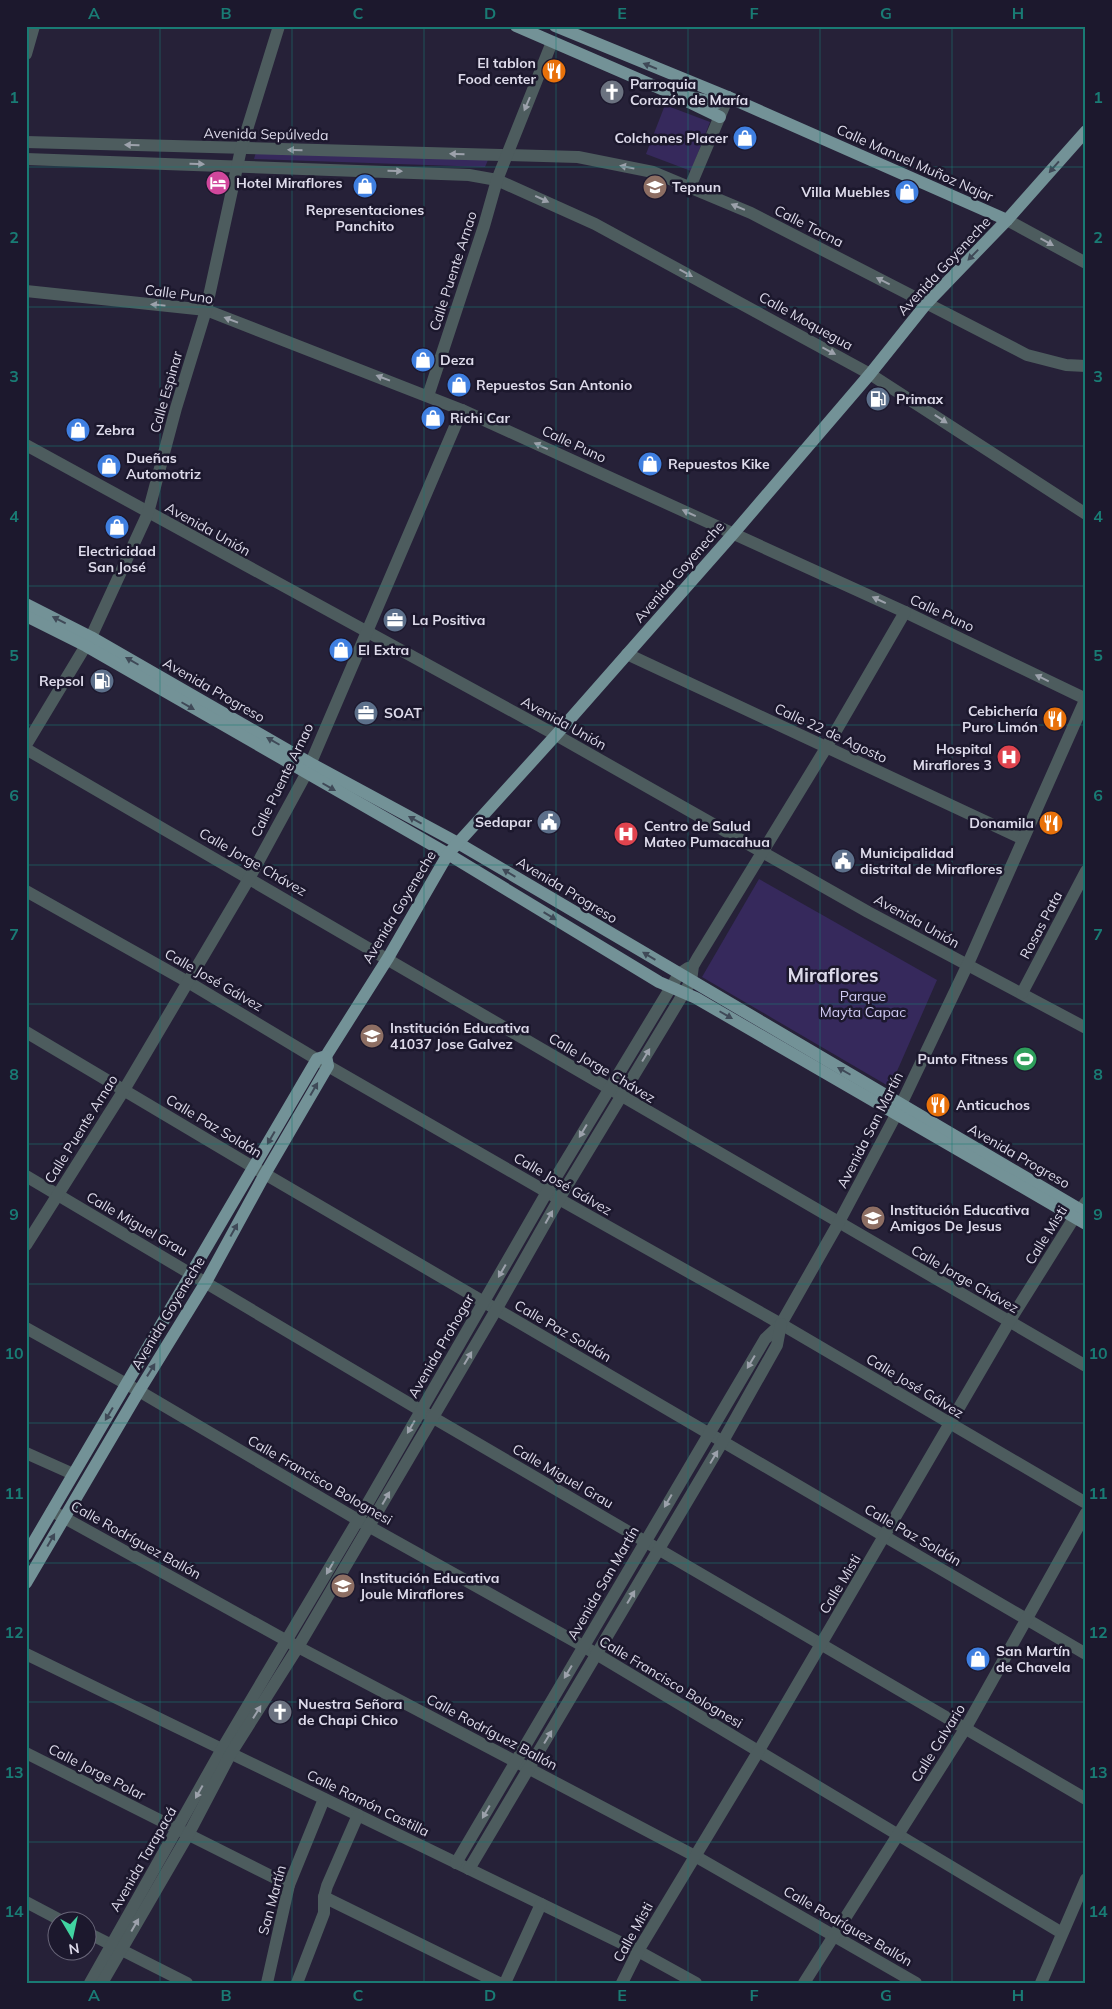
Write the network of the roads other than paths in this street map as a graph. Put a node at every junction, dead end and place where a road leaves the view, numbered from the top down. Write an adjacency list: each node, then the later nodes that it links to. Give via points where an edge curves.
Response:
1 (34, 26): 6 (street)
2 (279, 26): 13 (street, Calle Espinar)
3 (516, 26): 5 (main road)
4 (556, 26): 5 (main road); 8 (main road, Calle Manuel Muñoz Najar, one-way to 4)
5 (552, 42): 7 (main road); 14 (street, Calle Puente Arnao, one-way to 14)
6 (27, 46)
7 (666, 91): 8 (main road, via 717,103); 9 (main road)
8 (728, 97): 9 (street); 20 (main road, Calle Manuel Muñoz Najar)
9 (720, 117): 19 (street)
10 (1086, 131): 20 (main road, Avenida Goyeneche, one-way to 20)
11 (26, 142): 12 (street, Avenida Sepúlveda)
12 (87, 144): 13 (street, Avenida Sepúlveda, one-way to 12); 16 (street)
13 (242, 149): 14 (street, Avenida Sepúlveda, one-way to 13); 17 (street, Calle Espinar)
14 (506, 155): 18 (street, Calle Puente Arnao); 19 (street, Calle Tacna, one-way to 14, via 653,172 578,157)
15 (26, 159): 16 (street)
16 (85, 161): 17 (street, one-way to 17)
17 (239, 165): 18 (street, one-way to 18, via 469,174); 24 (street, Calle Espinar)
18 (497, 180): 26 (street, Calle Moquegua, one-way to 26, via 595,224); 27 (street, Calle Puente Arnao)
19 (690, 187): 23 (street, Calle Tacna, one-way to 19, via 751,213)
20 (1007, 220): 21 (street, Calle Manuel Muñoz Najar, one-way to 21); 23 (main road, Avenida Goyeneche, one-way to 23)
21 (1086, 263)
22 (26, 291): 24 (street, Calle Puno, one-way to 22)
23 (926, 304): 25 (street, Calle Tacna, via 1027,355 1066,365); 26 (main road, Avenida Goyeneche)
24 (206, 310): 27 (street, Calle Puno, one-way to 24); 30 (street, Calle Espinar)
25 (1086, 366)
26 (870, 374): 31 (street, Calle Moquegua, one-way to 31); 32 (main road, Avenida Goyeneche)
27 (428, 396): 28 (street, Calle Puno)
28 (462, 410): 32 (street, Calle Puno, one-way to 28); 36 (street, Calle Puente Arnao)
29 (26, 445): 30 (street, Avenida Unión)
30 (148, 513): 36 (street, Avenida Unión); 37 (street, Calle Espinar)
31 (1086, 514)
32 (733, 534): 34 (street, Calle Puno, one-way to 32); 38 (main road, Avenida Goyeneche)
33 (26, 604): 37 (main road, Avenida Progreso, one-way to 33)
34 (905, 612): 39 (street, Calle Puno, one-way to 34); 42 (street, Avenida Prohogar)
35 (26, 616): 37 (main road, Avenida Progreso)
36 (366, 632): 40 (street, Avenida Unión); 43 (street, Calle Puente Arnao)
37 (88, 642): 41 (street, Calle Espinar); 43 (main road, Avenida Progreso)
38 (627, 654): 40 (main road, Avenida Goyeneche); 42 (street, Calle 22 de Agosto)
39 (1086, 699): 44 (street, Avenida San Martín)
40 (556, 736): 45 (main road, Avenida Goyeneche); 46 (street, Avenida Unión)
41 (26, 747): 49 (street, Calle Jorge Chávez)
42 (826, 748): 44 (street, Calle 22 de Agosto); 46 (street, Avenida Prohogar)
43 (308, 768): 45 (main road, Avenida Progreso, one-way to 43); 47 (main road, Avenida Progreso, one-way to 47); 49 (street, Calle Puente Arnao)
44 (1023, 839): 54 (street, Avenida San Martín)
45 (458, 843): 47 (main road, Avenida Goyeneche); 55 (main road, Avenida Progreso, one-way to 45)
46 (762, 851): 53 (street, Avenida Prohogar); 54 (street, Avenida Unión)
47 (448, 854): 52 (main road, Avenida Goyeneche); 58 (main road, Avenida Progreso, one-way to 58)
48 (1086, 871): 50 (street, Rosas Pata)
49 (250, 877): 52 (street, Calle Jorge Chávez); 57 (street, Calle Puente Arnao)
50 (1082, 888): 60 (street, Rosas Pata)
51 (26, 891): 57 (street, Calle José Gálvez)
52 (388, 958): 63 (main road, Avenida Goyeneche); 64 (street, Calle Jorge Chávez)
53 (692, 966): 55 (street, Avenida Prohogar); 56 (street, Avenida Prohogar)
54 (967, 966): 60 (street, Avenida Unión); 67 (street, Avenida San Martín)
55 (679, 974): 56 (main road, Avenida Progreso); 58 (street, Avenida Prohogar)
56 (691, 981): 59 (street, Avenida Prohogar); 67 (main road, Avenida Progreso, one-way to 56)
57 (188, 982): 63 (street, Calle José Gálvez); 65 (street, Calle Puente Arnao)
58 (671, 987): 59 (main road, Avenida Progreso); 64 (street, Avenida Prohogar)
59 (683, 993): 66 (street, Avenida Prohogar, one-way to 59); 67 (main road, Avenida Progreso, one-way to 67)
60 (1022, 993): 61 (street, Avenida Unión)
61 (1086, 1028)
62 (26, 1032): 65 (street, Calle Paz Soldán)
63 (324, 1060): 68 (main road, Avenida Goyeneche); 71 (street, Calle José Gálvez)
64 (608, 1089): 66 (street, Calle Jorge Chávez); 71 (street, Avenida Prohogar, one-way to 71)
65 (124, 1090): 68 (street, Calle Paz Soldán); 70 (street, Calle Puente Arnao)
66 (621, 1097): 71 (street, Avenida Prohogar); 73 (street, Calle Jorge Chávez)
67 (899, 1109): 72 (main road, Avenida Progreso); 73 (street, Avenida San Martín)
68 (259, 1171): 76 (main road, Avenida Goyeneche); 77 (main road, Avenida Goyeneche, one-way to 68); 78 (street, Calle Paz Soldán)
69 (26, 1176): 70 (street, Calle Miguel Grau)
70 (57, 1194): 75 (street, Calle Puente Arnao); 76 (street, Calle Miguel Grau)
71 (553, 1196): 78 (street, Avenida Prohogar, one-way to 78); 79 (street, Avenida Prohogar, one-way to 71); 81 (street, Calle José Gálvez)
72 (1081, 1210): 74 (main road, Avenida Progreso); 80 (street, Calle Misti)
73 (839, 1222): 80 (street, Calle Jorge Chávez); 81 (street, Avenida San Martín)
74 (1086, 1224)
75 (26, 1245)
76 (191, 1273): 77 (street, Calle Miguel Grau); 84 (main road, Avenida Goyeneche)
77 (206, 1282): 85 (main road, Avenida Goyeneche, one-way to 77); 86 (street, Calle Miguel Grau)
78 (484, 1303): 79 (street, Calle Paz Soldán); 86 (street, Avenida Prohogar)
79 (496, 1310): 87 (street, Avenida Prohogar, one-way to 79); 89 (street, Calle Paz Soldán)
80 (1009, 1322): 83 (street, Calle Jorge Chávez); 88 (street, Calle Misti)
81 (781, 1324): 88 (street, Calle José Gálvez); 89 (street, Avenida San Martín, one-way to 89, via 765,1339); 90 (street, Avenida San Martín, via 777,1345)
82 (26, 1328): 84 (street, Calle Francisco Bolognesi)
83 (1086, 1366)
84 (126, 1384): 85 (street, Calle Francisco Bolognesi); 92 (main road, Avenida Goyeneche, one-way to 92)
85 (138, 1391): 96 (main road, Avenida Goyeneche); 97 (street, Calle Francisco Bolognesi)
86 (420, 1410): 87 (street, Calle Miguel Grau); 97 (street, Avenida Prohogar, one-way to 97)
87 (432, 1417): 98 (street, Avenida Prohogar, one-way to 87); 100 (street, Calle Miguel Grau)
88 (950, 1424): 93 (street, Calle José Gálvez); 99 (street, Calle Misti)
89 (709, 1433): 90 (street, Calle Paz Soldán); 100 (street, Avenida San Martín, one-way to 100)
90 (723, 1441): 99 (street, Calle Paz Soldán); 101 (street, Avenida San Martín, one-way to 90)
91 (26, 1453): 92 (street)
92 (73, 1474): 94 (main road, Avenida Goyeneche)
93 (1086, 1503)
94 (52, 1511): 96 (street, Calle Rodríguez Ballón); 102 (main road, Avenida Goyeneche)
95 (1086, 1513): 104 (street, Calle Calvario)
96 (64, 1518): 103 (main road, Avenida Goyeneche, one-way to 96); 105 (street, Calle Rodríguez Ballón)
97 (358, 1520): 98 (street, Calle Francisco Bolognesi); 105 (street, Avenida Prohogar, one-way to 105)
98 (370, 1527): 105 (street, Avenida Prohogar); 107 (street, Calle Francisco Bolognesi)
99 (885, 1536): 104 (street, Calle Paz Soldán); 106 (street, Calle Misti)
100 (645, 1541): 101 (street, Calle Miguel Grau); 107 (street, Avenida San Martín)
101 (659, 1550): 106 (street, Calle Miguel Grau); 109 (street, Avenida San Martín, one-way to 101)
102 (26, 1555)
103 (26, 1582)
104 (1027, 1620): 110 (street, Calle Paz Soldán); 111 (street, Calle Calvario)
105 (293, 1644): 112 (street, Avenida Prohogar); 115 (street, Calle Rodríguez Ballón)
106 (821, 1645): 111 (street, Calle Miguel Grau); 113 (street, Calle Misti)
107 (583, 1646): 109 (street, Calle Francisco Bolognesi); 115 (street, Avenida San Martín, one-way to 115)
108 (26, 1654): 112 (street, Calle Ramón Castilla)
109 (597, 1654): 113 (street, Calle Francisco Bolognesi); 116 (street, Avenida San Martín, one-way to 109)
110 (1086, 1654)
111 (965, 1729): 118 (street, Calle Miguel Grau); 121 (street, Calle Calvario)
112 (227, 1751): 117 (street, Calle Ramón Castilla); 120 (street, Avenida Tarapacá)
113 (758, 1752): 121 (street, Calle Francisco Bolognesi); 122 (street, Calle Misti)
114 (26, 1753): 120 (street, Calle Jorge Polar)
115 (515, 1761): 116 (street, Calle Rodríguez Ballón); 123 (street, Avenida San Martín, one-way to 123)
116 (529, 1768): 122 (street, Calle Rodríguez Ballón); 124 (street, Avenida San Martín)
117 (324, 1798): 119 (street, Calle Ramón Castilla); 126 (street, San Martín)
118 (1086, 1799)
119 (358, 1815): 123 (street, Calle Ramón Castilla); 127 (street)
120 (182, 1832): 126 (street, Calle Jorge Polar); 134 (street, Avenida Tarapacá)
121 (898, 1834): 131 (street, Calle Francisco Bolognesi); 132 (street, Calle Calvario)
122 (695, 1856): 132 (street, Calle Rodríguez Ballón); 135 (street, Calle Misti)
123 (456, 1862): 124 (street, Calle Ramón Castilla)
124 (469, 1869): 129 (street, Calle Ramón Castilla)
125 (1086, 1879): 131 (street)
126 (289, 1885): 139 (street, San Martín)
127 (324, 1897): 140 (street, via 324,1913); 141 (street)
128 (26, 1902): 130 (street)
129 (541, 1904): 135 (street, Calle Ramón Castilla); 142 (street)
130 (48, 1914)
131 (1062, 1933): 147 (street)
132 (834, 1936): 145 (street, Calle Calvario); 146 (street, Calle Rodríguez Ballón)
133 (98, 1938): 134 (street)
134 (116, 1948): 136 (street, Avenida Tarapacá); 137 (street, Avenida Tarapacá); 138 (street)
135 (638, 1951): 143 (street, Calle Misti); 144 (street, Calle Ramón Castilla)
136 (90, 1983)
137 (102, 1983)
138 (187, 1983)
139 (267, 1983)
140 (297, 1983)
141 (499, 1983)
142 (505, 1983)
143 (622, 1983)
144 (696, 1983)
145 (804, 1983)
146 (916, 1983)
147 (1041, 1983)

